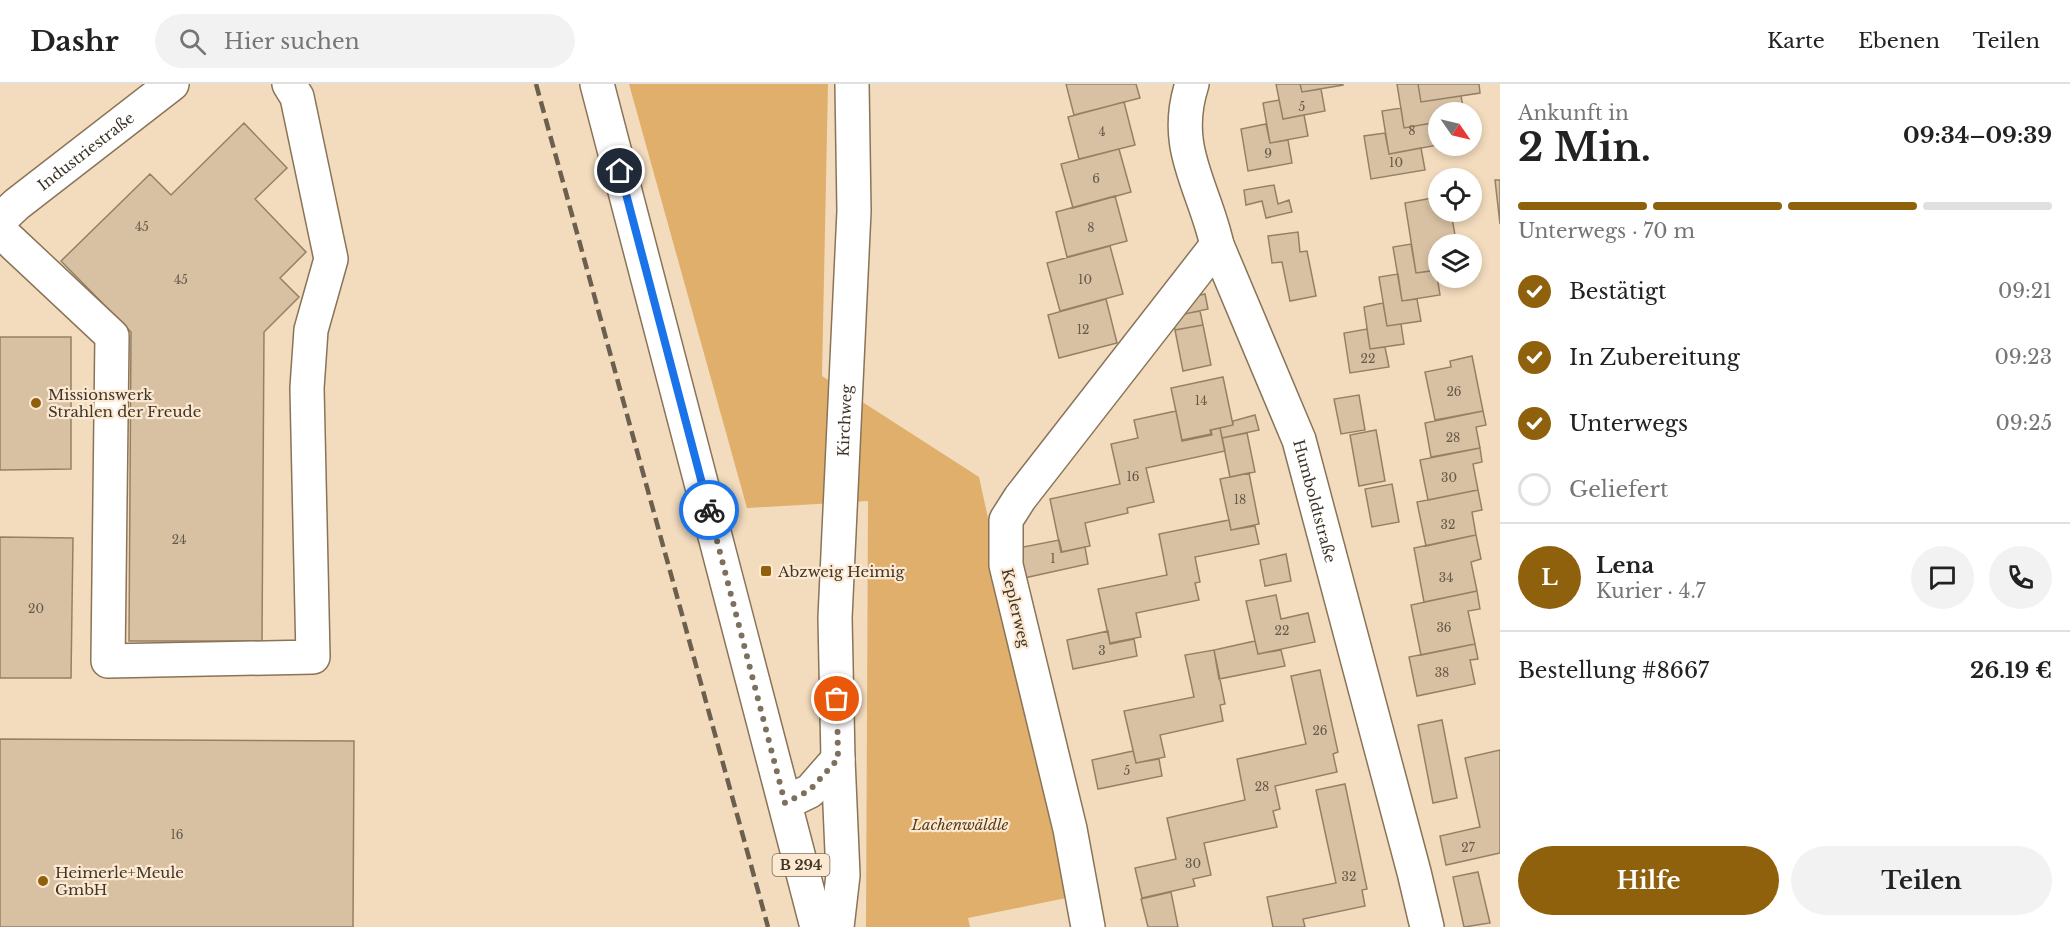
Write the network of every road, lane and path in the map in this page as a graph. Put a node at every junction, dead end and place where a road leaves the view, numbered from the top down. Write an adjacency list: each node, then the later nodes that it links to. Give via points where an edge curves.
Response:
1 (172, 84): 6 (street, Industriestraße)
2 (288, 84): 7 (street, via 297,97 331,259 311,330 307,388 313,657 108,661 112,336)
3 (597, 84): 10 (street, B 294)
4 (852, 84): 9 (street, Kirchweg, via 854,211 835,618)
5 (1192, 84): 8 (street, Humboldtstraße, via 1184,135 1189,163)
6 (0, 220)
7 (0, 231)
8 (1217, 245): 13 (street, Keplerweg, via 1006,520 1006,565 1070,829); 14 (street, Humboldtstraße, via 1299,440)
9 (838, 759): 10 (street, via 810,790); 12 (street, Kirchweg, via 843,875)
10 (785, 803): 11 (street, B 294)
11 (817, 927)
12 (837, 927)
13 (1088, 927)
14 (1427, 927)

